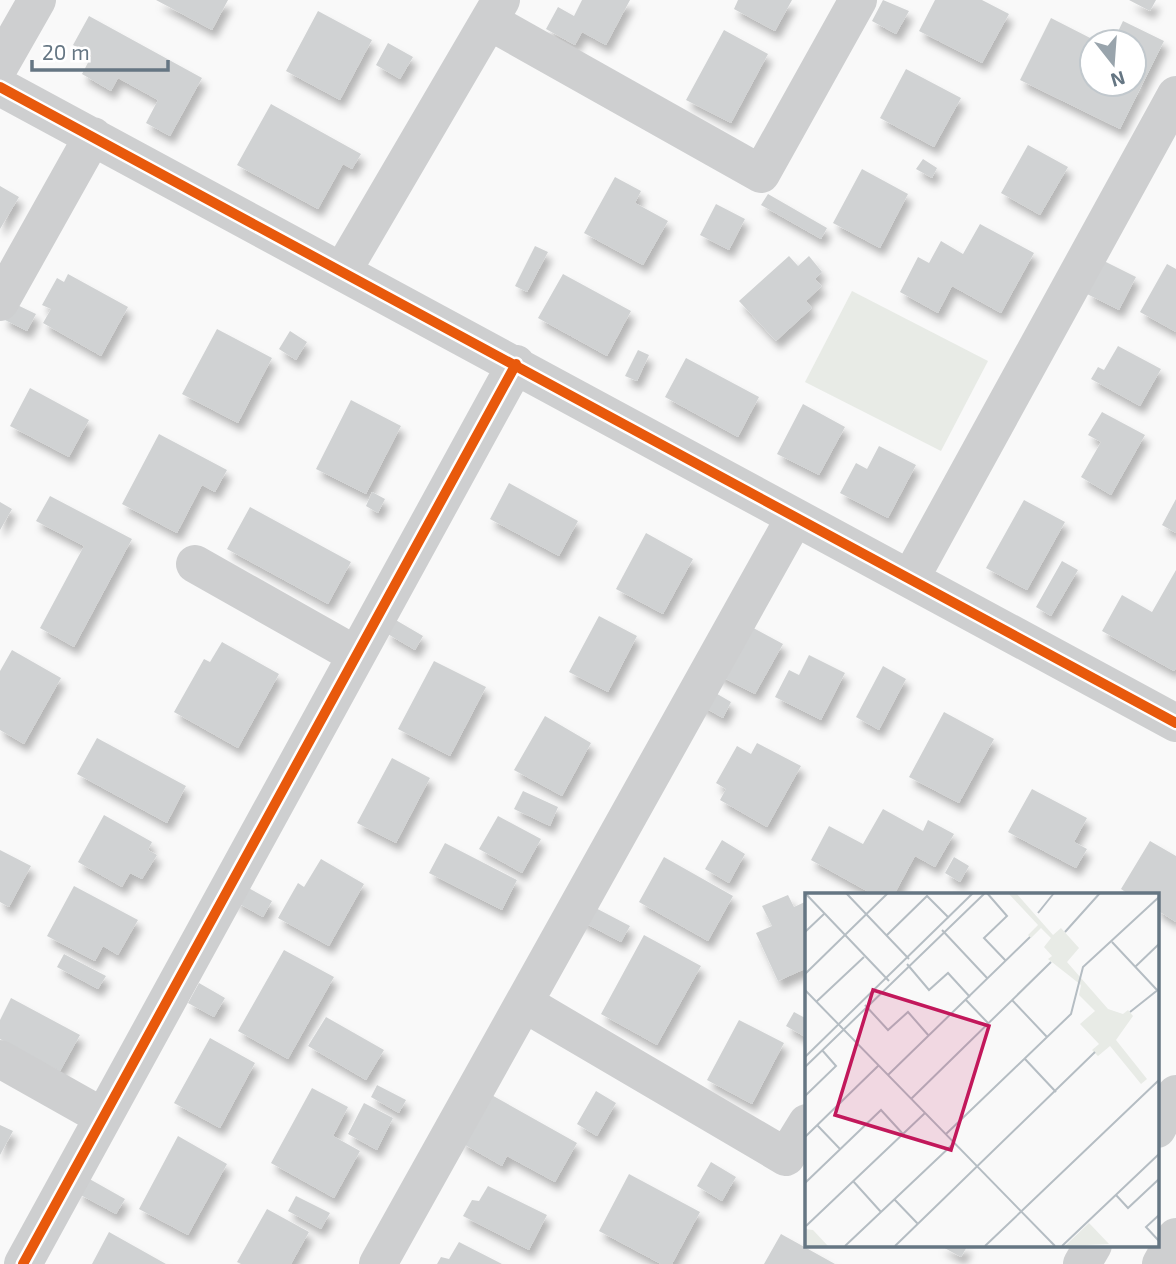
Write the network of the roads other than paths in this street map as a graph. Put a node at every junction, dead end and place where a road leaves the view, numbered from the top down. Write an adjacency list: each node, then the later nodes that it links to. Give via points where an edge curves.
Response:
1 (37, 0): 4 (street)
2 (858, 0): 3 (street, via 761,174)
3 (495, 10): 8 (street)
4 (0, 65)
5 (0, 86): 7 (street)
6 (1176, 95): 13 (street)
7 (93, 136): 8 (street); 9 (street)
8 (343, 270): 10 (street)
9 (0, 302)
10 (516, 364): 11 (street); 14 (street)
11 (795, 517): 13 (street); 16 (street)
12 (195, 564): 14 (street)
13 (910, 579): 15 (street)
14 (356, 655): 20 (street)
15 (1176, 723)
16 (524, 1003): 21 (street, via 786,1157); 26 (street)
17 (0, 1059): 20 (street)
18 (1158, 1080): 19 (street)
19 (1176, 1093): 22 (street)
20 (103, 1117): 25 (street)
21 (805, 1126)
22 (1158, 1127)
23 (1176, 1237): 28 (street)
24 (1092, 1246): 27 (street)
25 (23, 1264)
26 (378, 1264)
27 (1082, 1264)
28 (1161, 1264)

